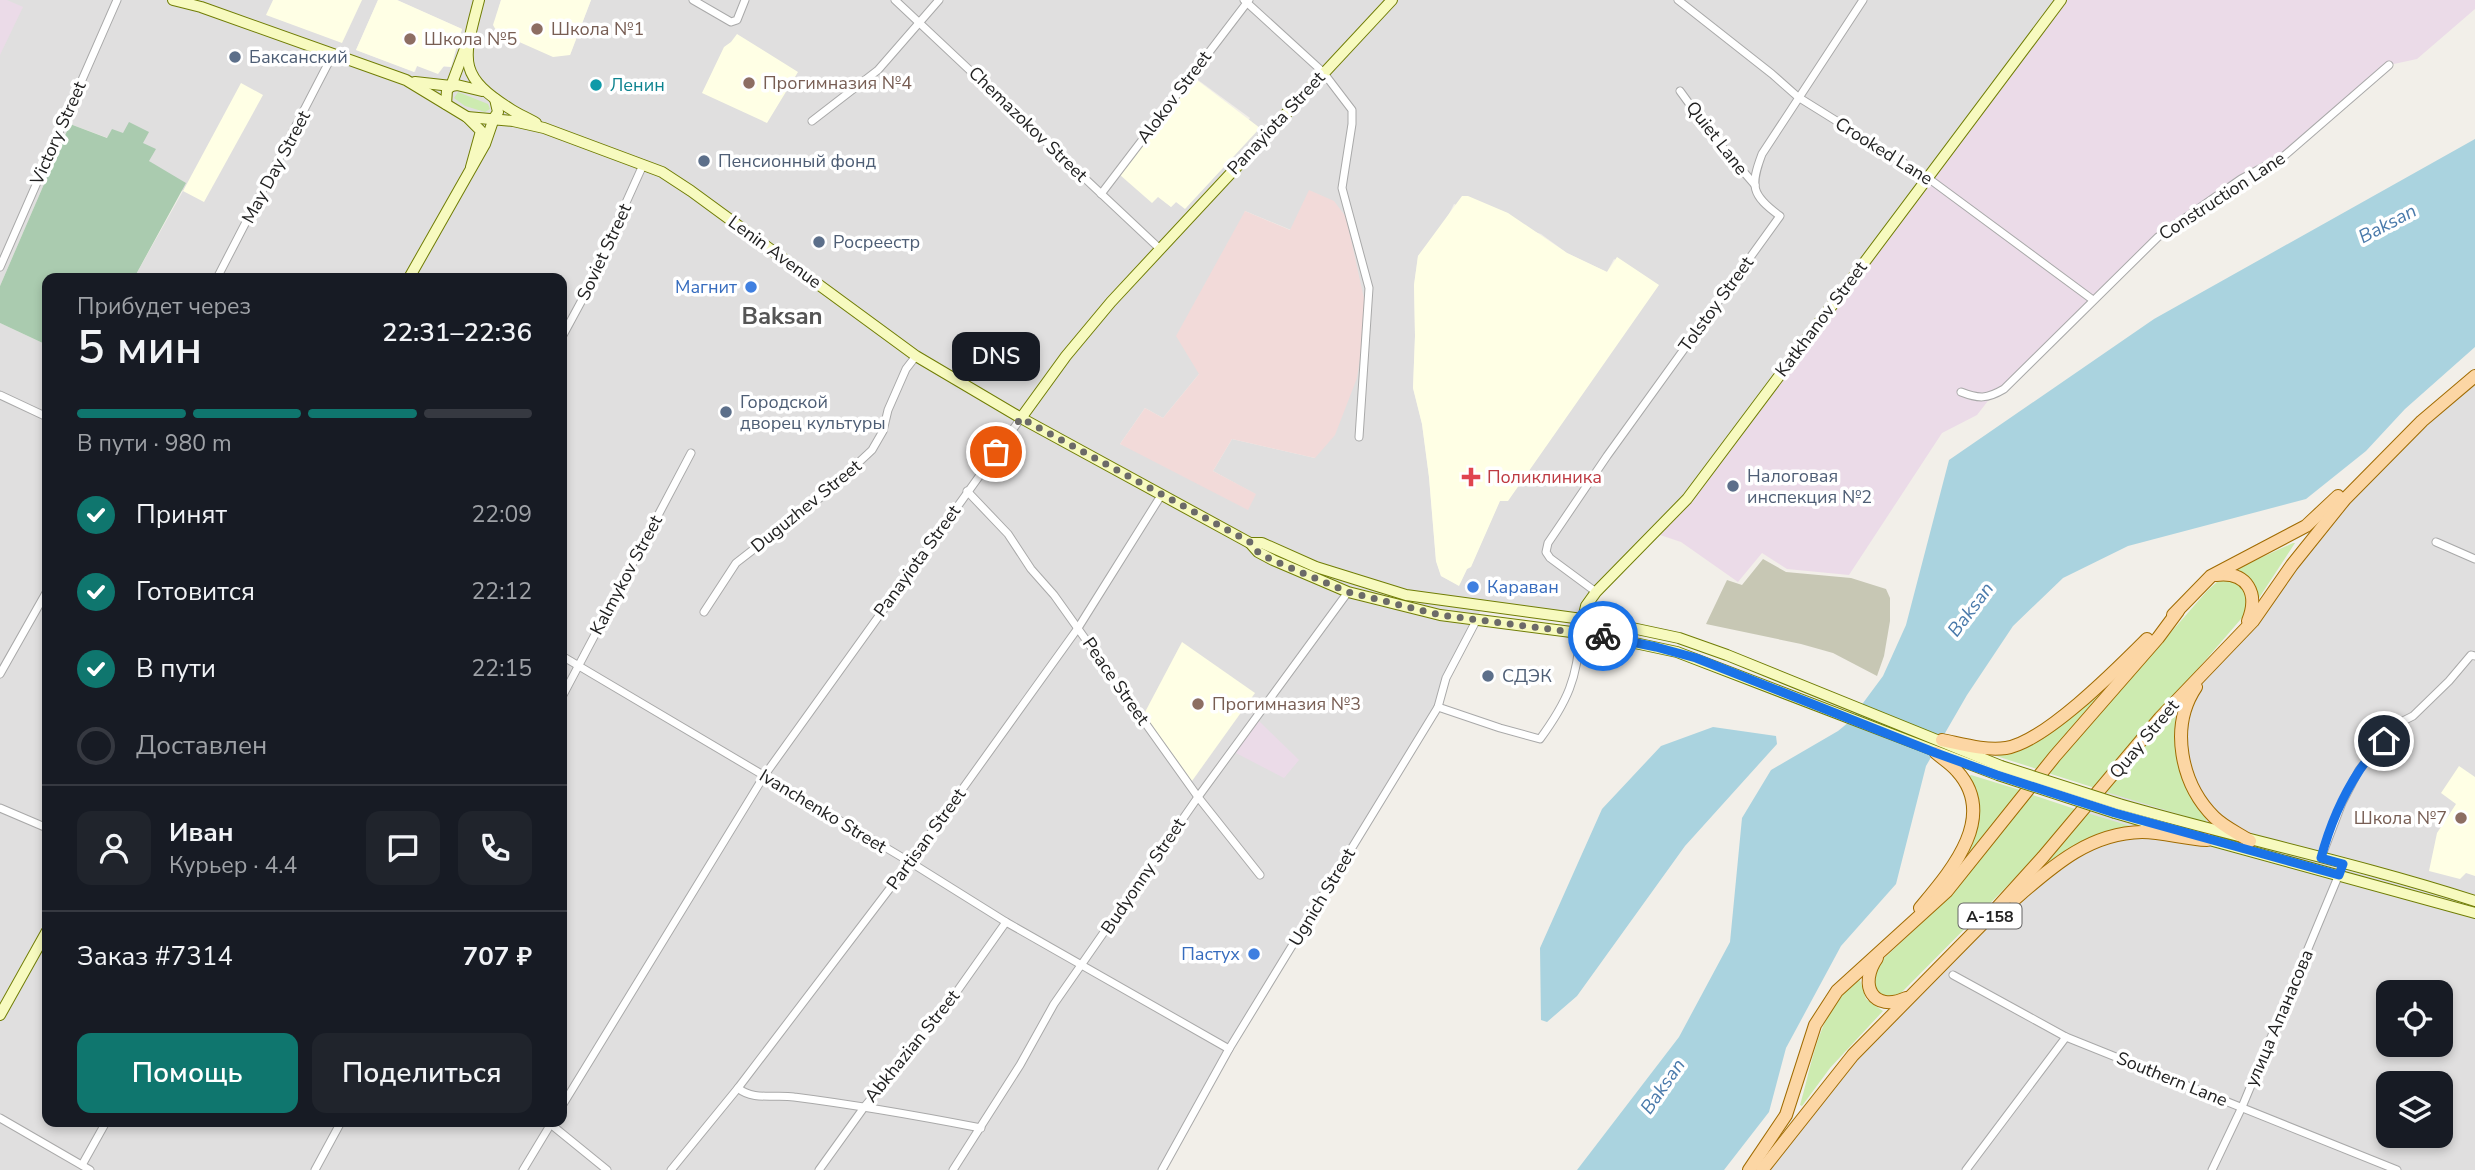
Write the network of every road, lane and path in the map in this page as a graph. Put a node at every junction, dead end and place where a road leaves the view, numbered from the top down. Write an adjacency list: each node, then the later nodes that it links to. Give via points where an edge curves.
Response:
1 (117, 0): 40 (street, Victory Street)
2 (173, 0): 13 (main road)
3 (479, 0): 15 (main road)
4 (693, 0): 5 (street, via 731,22 737,20)
5 (745, 0)
6 (895, 0): 14 (street, Chemazokov Street)
7 (939, 0): 14 (street)
8 (1392, 0): 19 (main road, Panayiota Street)
9 (1678, 0): 25 (street, Crooked Lane)
10 (1863, 0): 25 (street)
11 (2061, 0): 36 (main road, Katkhanov Street)
12 (1246, 1): 19 (street); 38 (street, Alokov Street)
13 (203, 4): 16 (main road)
14 (920, 22): 31 (street, via 878,70); 38 (street, Chemazokov Street)
15 (468, 44): 18 (main road); 24 (main road, via 467,65)
16 (333, 54): 20 (main road); 41 (street, May Day Street)
17 (2389, 65): 43 (street, Construction Lane, via 2284,156 2241,179 2158,237)
18 (456, 69): 21 (main road); 22 (main road)
19 (1323, 72): 39 (main road, Panayiota Street); 52 (street, via 1352,110 1342,188 1368,288)
20 (406, 80): 21 (main road); 27 (main road)
21 (438, 84): 22 (main road)
22 (451, 86): 24 (main road); 27 (main road)
23 (1680, 91): 37 (street, Quiet Lane)
24 (485, 92): 26 (main road)
25 (1798, 97): 36 (street, Crooked Lane); 37 (street, via 1762,154)
26 (495, 99): 29 (main road, via 498,112); 32 (main road)
27 (446, 104): 28 (main road)
28 (467, 117): 29 (main road); 35 (main road, via 481,131)
29 (494, 118): 30 (main road); 33 (main road)
30 (513, 121): 32 (main road); 33 (main road, via 501,122)
31 (812, 121)
32 (544, 128): 34 (main road, Lenin Avenue)
33 (491, 131): 35 (main road)
34 (643, 165): 44 (street, Soviet Street); 45 (main road, Lenin Avenue, via 691,191)
35 (471, 167): 42 (main road)
36 (1928, 177): 43 (street, Crooked Lane); 61 (main road, Katkhanov Street, via 1686,499)
37 (1755, 185): 61 (street, Tolstoy Street, via 1757,197 1780,216 1548,543 1550,558)
38 (1101, 194): 39 (street, Chemazokov Street)
39 (1160, 249): 50 (main road, Panayiota Street, via 1073,347)
40 (0, 267)
41 (221, 273)
42 (413, 273)
43 (2093, 299): 47 (street, Construction Lane, via 2004,389 1978,399)
44 (567, 328)
45 (916, 356): 50 (main road, Lenin Avenue); 64 (street, Duguzhev Street, via 906,369 872,450 825,494 736,563)
46 (2475, 376): 51 (main road, Quay Street / А-158)
47 (1961, 393)
48 (0, 395): 49 (street)
49 (42, 415)
50 (1021, 418): 54 (street, Panayiota Street); 55 (main road, Lenin Avenue)
51 (2423, 421): 59 (main road, А-158, via 2306,526); 68 (main road, Quay Street / А-158, via 2345,499)
52 (1359, 437)
53 (691, 453): 73 (street, Kalmykov Street)
54 (967, 491): 67 (street, Peace Street, via 1008,534); 80 (street, Panayiota Street)
55 (1162, 494): 56 (main road, Lenin Avenue); 67 (street, Partisan Street)
56 (1250, 542): 60 (main road, Lenin Avenue, via 1272,560); 65 (main road, Lenin Avenue, via 1406,595)
57 (2436, 542): 58 (street)
58 (2475, 559)
59 (2211, 576): 63 (main road, А-158); 68 (main road, via 2229,575 2249,586 2252,610)
60 (1348, 592): 66 (main road, Lenin Avenue); 81 (street, Budyonny Street)
61 (1596, 592): 65 (main road, Katkhanov Street)
62 (42, 600): 74 (street)
63 (2178, 611): 77 (main road, via 2031,739 2006,748); 96 (main road, А-158, via 1947,891)
64 (704, 612)
65 (1582, 620): 69 (main road, Katkhanov Street); 77 (main road, Lenin Avenue, via 1679,638)
66 (1476, 621): 69 (main road, Lenin Avenue); 76 (street, Ugnich Street, via 1446,678)
67 (1078, 628): 81 (street, Peace Street); 88 (street, Partisan Street)
68 (2244, 631): 72 (main road, Quay Street / А-158)
69 (1580, 632): 76 (street, via 1570,692 1540,739); 78 (main road, Lenin Avenue, via 1696,658)
70 (2475, 656): 87 (street, via 2471,655 2413,716 2397,724 2359,770)
71 (567, 659): 73 (street, Ivanchenko Street)
72 (2216, 659): 86 (main road, via 2185,707 2183,758 2190,783 2210,812); 94 (main road, Quay Street / А-158)
73 (578, 665): 75 (street, Kalmykov Street); 80 (street, Ivanchenko Street)
74 (0, 674)
75 (567, 687)
76 (1438, 707): 104 (street, Ugnich Street)
77 (1942, 740): 79 (main road, Lenin Avenue)
78 (1936, 753): 79 (main road, Lenin Avenue); 96 (main road, via 1956,769 1968,787 1973,807 1970,833 1954,865)
79 (1999, 770): 83 (main road, bridge)
80 (764, 776): 88 (street, Ivanchenko Street); 106 (street, Panayiota Street)
81 (1198, 797): 90 (street, Peace Street); 99 (street, Budyonny Street)
82 (0, 807): 84 (street)
83 (2117, 809): 85 (main road); 86 (main road)
84 (42, 826)
85 (2207, 840): 91 (main road); 94 (main road, via 2143,832 2094,842 2069,854)
86 (2250, 841): 87 (main road)
87 (2321, 858): 89 (main road)
88 (910, 862): 95 (street, Ivanchenko Street); 105 (street, Partisan Street)
89 (2343, 864): 91 (street, улица Апанасова); 92 (main road)
90 (1260, 875)
91 (2339, 875): 93 (main road); 108 (street, улица Апанасова)
92 (2475, 901)
93 (2475, 913)
94 (1986, 920): 101 (main road, Quay Street / А-158)
95 (1006, 922): 99 (street, Ivanchenko Street); 107 (street, Abkhazian Street, via 940,1014)
96 (1901, 932): 98 (main road, А-158)
97 (42, 940): 102 (main road)
98 (1887, 944): 101 (main road, via 1869,972 1868,988 1883,1002); 124 (main road, А-158, via 1824,1008 1786,1115)
99 (1082, 966): 104 (street, Ivanchenko Street); 114 (street, Budyonny Street, via 1054,1004)
100 (1953, 975): 103 (street, Southern Lane)
101 (1908, 997): 125 (main road, Quay Street / А-158, via 1853,1055)
102 (0, 1016)
103 (2066, 1037): 108 (street, Southern Lane); 126 (street)
104 (1229, 1049): 123 (street, Ugnich Street)
105 (738, 1087): 107 (street, via 755,1096 777,1094); 120 (street, Partisan Street)
106 (567, 1098)
107 (865, 1105): 114 (street); 121 (street, Abkhazian Street)
108 (2242, 1107): 127 (street, улица Апанасова); 128 (street, Southern Lane)
109 (0, 1118): 115 (street)
110 (103, 1127): 115 (street)
111 (338, 1127): 117 (street)
112 (548, 1127): 118 (street)
113 (557, 1127): 119 (street)
114 (981, 1128): 122 (street, Budyonny Street)
115 (82, 1165): 116 (street)
116 (90, 1170)
117 (315, 1170)
118 (523, 1170)
119 (607, 1170)
120 (671, 1170)
121 (819, 1170)
122 (953, 1170)
123 (1162, 1170)
124 (1749, 1170)
125 (1762, 1170)
126 (1966, 1170)
127 (2212, 1170)
128 (2397, 1170)

